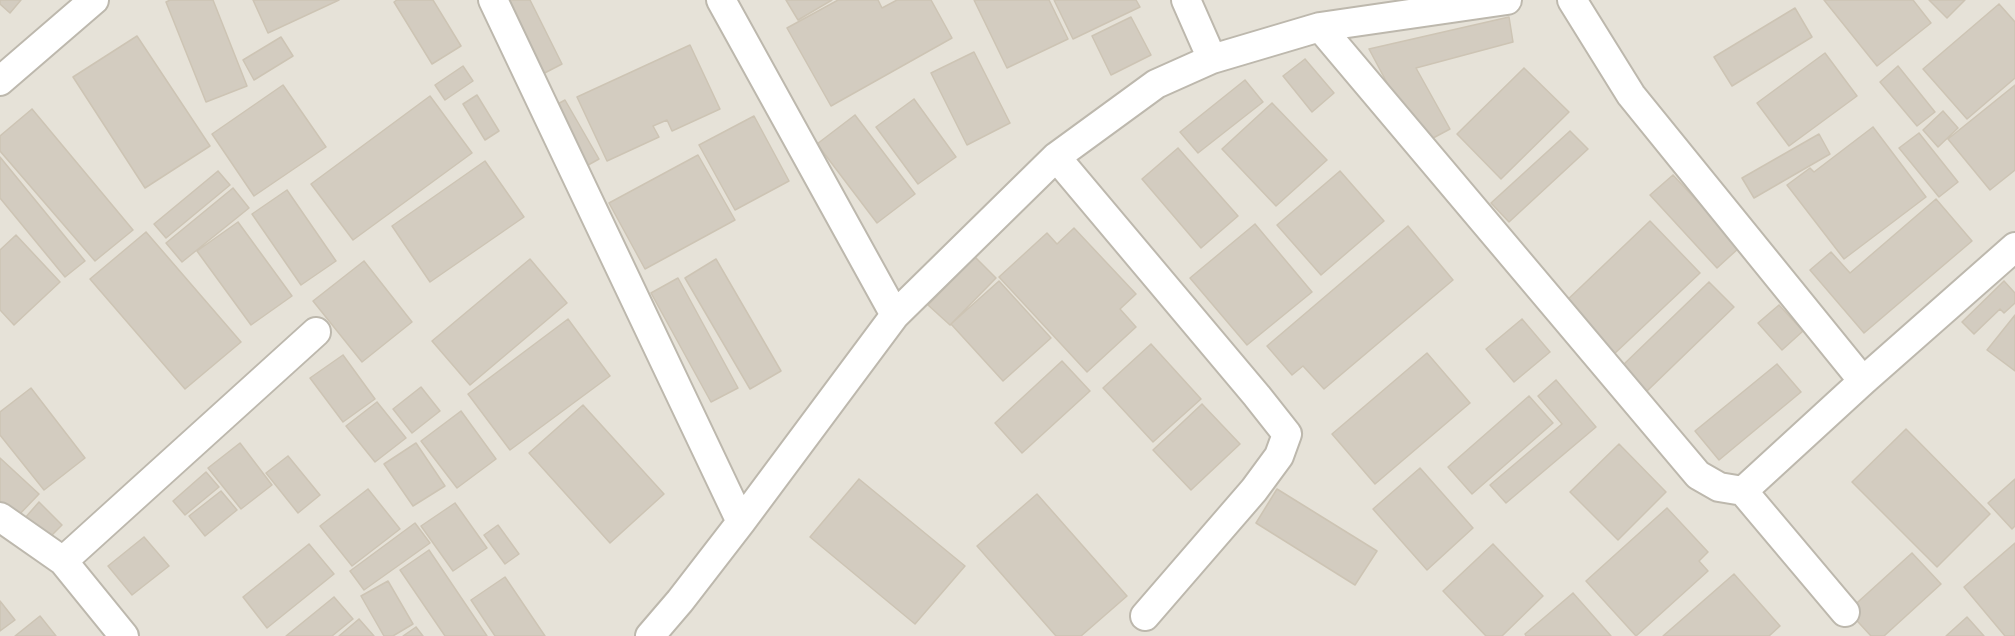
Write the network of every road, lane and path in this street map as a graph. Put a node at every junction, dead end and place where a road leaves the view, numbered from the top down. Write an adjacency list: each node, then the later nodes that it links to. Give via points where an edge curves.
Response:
1 (94, 0): 9 (street)
2 (493, 0): 17 (street)
3 (721, 0): 12 (street)
4 (1186, 0): 8 (street)
5 (1507, 0): 7 (street)
6 (1572, 0): 14 (street, via 1631,95)
7 (1320, 27): 8 (street); 15 (street, via 1698,475 1719,487)
8 (1212, 59): 10 (street, via 1156,84)
9 (0, 81)
10 (1056, 157): 12 (street); 20 (street, via 1287,434 1279,456 1254,490)
11 (2015, 247): 14 (street)
12 (895, 315): 17 (street)
13 (316, 332): 18 (street)
14 (1863, 381): 15 (street)
15 (1743, 491): 19 (street)
16 (0, 517): 18 (street)
17 (741, 522): 22 (street)
18 (63, 561): 21 (street)
19 (1845, 612)
20 (1145, 615)
21 (124, 636)
22 (650, 636)

